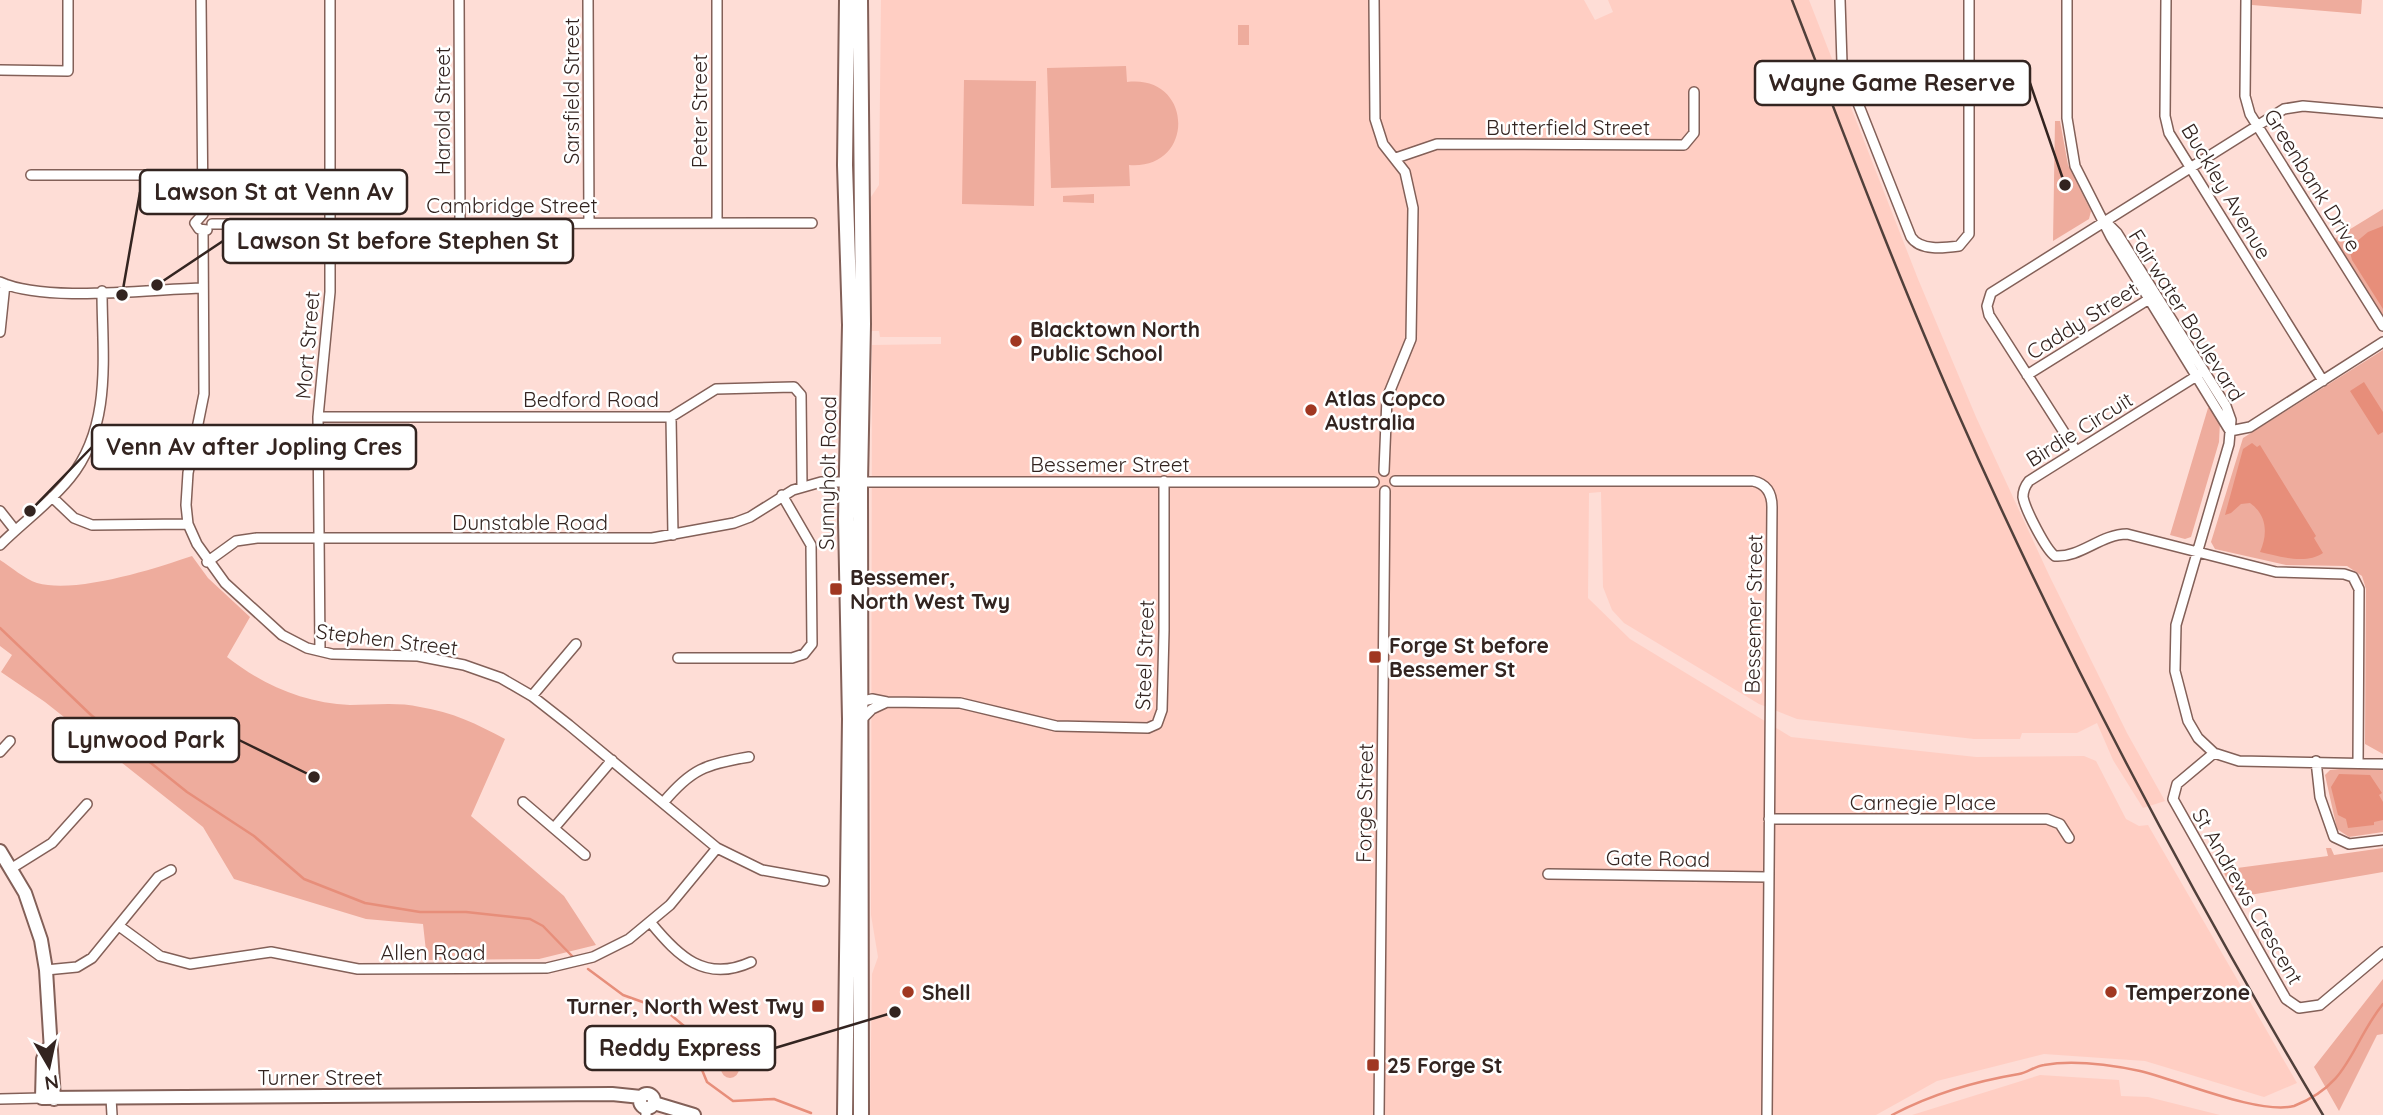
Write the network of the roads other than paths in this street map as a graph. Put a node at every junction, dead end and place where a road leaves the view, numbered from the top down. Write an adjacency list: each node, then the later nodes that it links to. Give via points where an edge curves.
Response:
1 (68, 0): 15 (street, via 68,71)
2 (201, 0): 22 (street)
3 (330, 0): 26 (street, Mort Street)
4 (459, 0): 25 (street, Harold Street)
5 (588, 0): 27 (street, Sarsfield Street)
6 (717, 0): 28 (street, Peter Street)
7 (847, 0): 49 (main road, Sunnyholt Road, via 845,165)
8 (860, 0): 49 (main road, Sunnyholt Road, via 863,324)
9 (1374, 0): 19 (street, via 1375,119 1383,144)
10 (1840, 0): 11 (street, via 1842,63 1910,237 1920,246 1959,246 1968,239)
11 (1969, 0)
12 (2067, 0): 24 (street, Fairwater Boulevard, via 2069,143 2080,178)
13 (2166, 0): 20 (street, Buckley Avenue, via 2165,122)
14 (2246, 0): 18 (street, Greenbank Drive, via 2245,96)
15 (0, 70)
16 (1694, 92): 19 (street, Butterfield Street, via 1693,136 1684,145 1437,144)
17 (2383, 113): 18 (street, via 2298,106)
18 (2257, 125): 20 (street); 36 (street, Greenbank Drive)
19 (1396, 158): 46 (street, via 1412,198 1411,332 1406,356 1387,398)
20 (2189, 168): 24 (street); 41 (street, Buckley Avenue)
21 (31, 175): 22 (street)
22 (201, 175): 23 (street)
23 (204, 214): 30 (street); 31 (street, Stephen Street, via 195,223)
24 (2105, 221): 35 (street, Fairwater Boulevard, via 2117,233); 40 (street, via 1989,296 1990,315)
25 (460, 222): 26 (street, Cambridge Street); 27 (street, Cambridge Street)
26 (330, 223): 30 (street, Cambridge Street); 42 (street, Mort Street, via 330,292)
27 (589, 223): 28 (street, Cambridge Street)
28 (717, 223): 29 (street, Cambridge Street)
29 (812, 223)
30 (212, 224): 31 (street)
31 (203, 230): 33 (street, Stephen Street)
32 (2, 283): 34 (street, via 34,290); 37 (street)
33 (203, 288): 34 (street); 56 (street, Stephen Street, via 204,394 188,473)
34 (102, 291): 54 (street, via 103,386 96,430 82,461)
35 (2153, 297): 39 (street, Fairwater Boulevard); 40 (street, Caddy Street)
36 (2383, 326)
37 (0, 332)
38 (2383, 342): 41 (street)
39 (2201, 374): 44 (street, Fairwater Boulevard); 45 (street, Birdie Circuit)
40 (2027, 375): 45 (street)
41 (2323, 382): 44 (street, via 2248,428)
42 (318, 417): 43 (street, Bedford Road); 59 (street, Mort Street)
43 (671, 417): 51 (street, Bedford Road, via 716,389 798,388); 58 (street)
44 (2230, 430): 61 (street, Fairwater Boulevard)
45 (2076, 451): 61 (street, Birdie Circuit, via 2029,481 2024,489 2024,500 2049,552 2066,556 2120,534)
46 (1384, 471): 48 (street); 50 (street)
47 (1164, 481): 49 (street, Bessemer Street); 50 (street, Bessemer Street); 68 (street, Steel Street, via 1162,710 1157,724 1147,728 1068,727 966,704)
48 (1395, 481): 52 (street); 81 (street, Bessemer Street, via 1753,481 1764,486 1772,503)
49 (853, 482): 51 (street, Dunstable Road); 67 (main road, Sunnyholt Road); 69 (main road, Sunnyholt Road)
50 (1374, 482): 52 (street)
51 (802, 486): 53 (street, Dunstable Road)
52 (1385, 491): 106 (street, Forge Street)
53 (782, 495): 58 (street, Dunstable Road, via 742,520); 65 (street, via 811,545 812,645 792,658)
54 (52, 497): 56 (street, via 74,518 92,524); 57 (street)
55 (0, 511): 57 (street)
56 (188, 524): 62 (street, Stephen Street)
57 (15, 530): 60 (street)
58 (673, 535): 59 (street, Dunstable Road, via 621,540)
59 (318, 538): 62 (street, Dunstable Road, via 246,538); 64 (street, Mort Street)
60 (0, 545)
61 (2196, 552): 72 (street, Fairwater Boulevard, via 2178,614 2174,660 2188,721); 76 (street, via 2276,572 2344,574 2356,580)
62 (207, 562): 64 (street, Stephen Street, via 282,635)
63 (576, 644): 66 (street)
64 (320, 651): 66 (street, Stephen Street, via 443,660 501,678)
65 (678, 658)
66 (532, 696): 74 (street, Stephen Street)
67 (861, 699): 68 (street, Steel Street); 69 (main road, Sunnyholt Road)
68 (887, 702): 69 (street)
69 (856, 719): 104 (main road, Sunnyholt Road); 105 (main road, Sunnyholt Road)
70 (10, 741): 71 (street)
71 (0, 752)
72 (2214, 753): 75 (street, via 2239,761); 95 (street, St Andrews Crescent, via 2177,784 2174,799 2286,999 2299,1008 2320,1005)
73 (749, 757): 79 (street, via 699,769 681,781)
74 (612, 760): 79 (street, Stephen Street); 82 (street)
75 (2316, 761): 76 (street); 84 (street, via 2320,797 2334,837 2349,844)
76 (2358, 763): 77 (street)
77 (2383, 764)
78 (523, 802): 82 (street)
79 (663, 803): 85 (street, Stephen Street)
80 (88, 804): 88 (street, via 52,843)
81 (1769, 819): 83 (street, Carnegie Place, via 2047,820 2060,824); 91 (street, Bessemer Street)
82 (554, 828): 87 (street)
83 (2069, 838)
84 (2383, 840)
85 (717, 848): 92 (street, Stephen Street, via 762,870); 93 (street, Allen Road)
86 (0, 851): 88 (street)
87 (585, 855)
88 (12, 868): 97 (street, via 36,923)
89 (171, 870): 94 (street, via 158,877)
90 (1548, 874): 91 (street, Gate Road)
91 (1768, 877): 107 (street, Bessemer Street)
92 (824, 881)
93 (651, 923): 94 (street, Allen Road, via 593,957 527,969 351,969 271,952 190,964 160,956); 96 (street, via 691,963 733,968)
94 (119, 926): 97 (street, via 88,962)
95 (2383, 952)
96 (751, 962)
97 (46, 971): 98 (street, via 48,1048 53,1058)
98 (48, 1098): 99 (street, Turner Street); 100 (street, Turner Street)
99 (111, 1098): 101 (street, Turner Street, via 612,1094); 102 (street)
100 (0, 1099)
101 (646, 1106): 103 (street, Turner Street)
102 (112, 1115)
103 (694, 1115)
104 (845, 1115)
105 (860, 1115)
106 (1379, 1115)
107 (1767, 1115)

